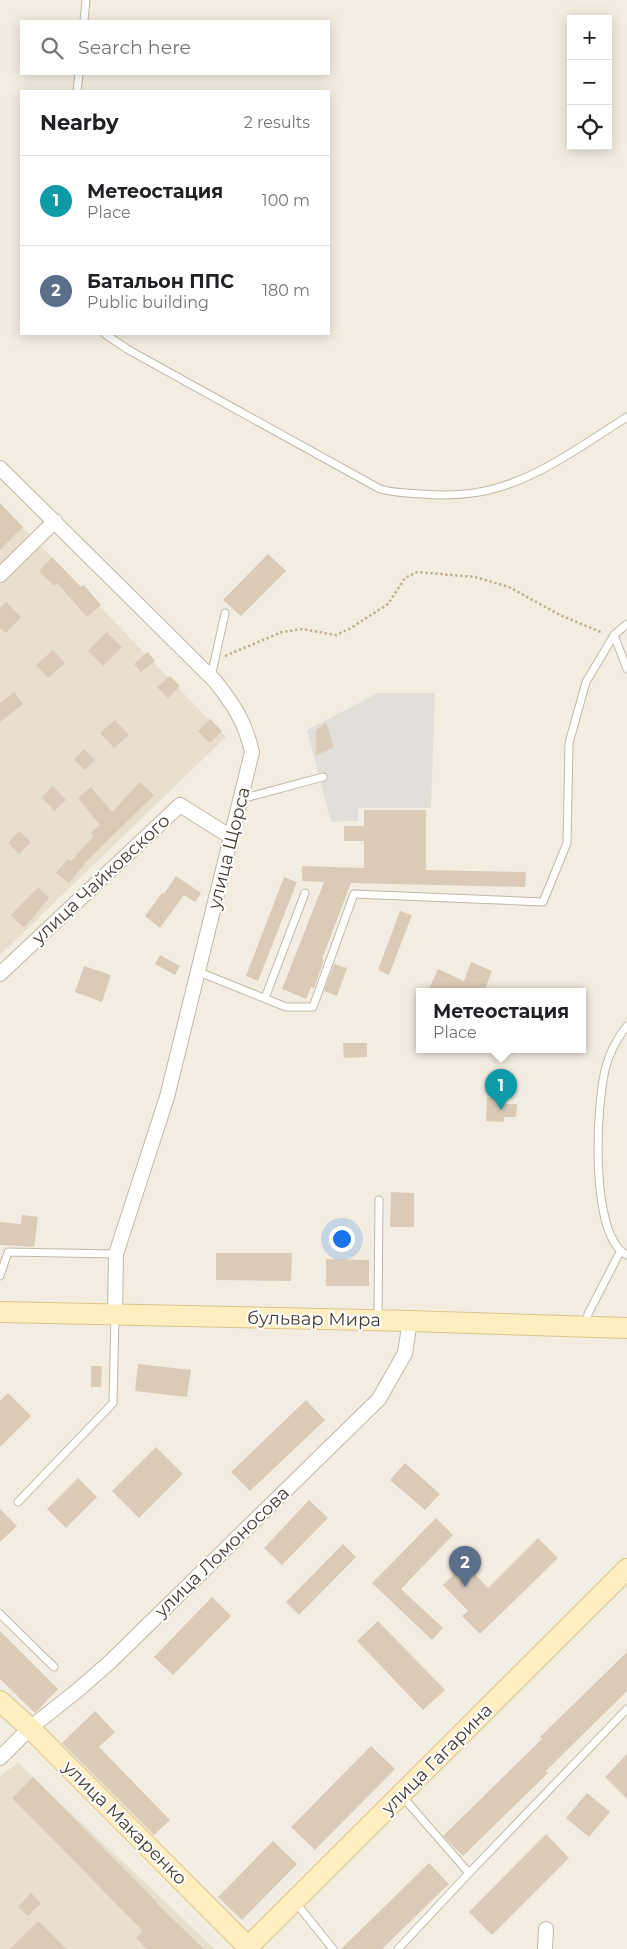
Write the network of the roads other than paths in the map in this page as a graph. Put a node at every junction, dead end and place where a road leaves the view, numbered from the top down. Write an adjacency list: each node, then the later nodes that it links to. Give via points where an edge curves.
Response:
1 (86, 0): 2 (lane)
2 (84, 20)
3 (79, 75): 4 (lane)
4 (77, 90)
5 (106, 335): 6 (lane, via 380,489 391,492 441,496 499,488 560,459)
6 (627, 416)
7 (0, 468): 8 (street, улица Щорса)
8 (55, 521): 9 (street); 14 (street, улица Щорса)
9 (0, 575)
10 (225, 613): 14 (lane)
11 (627, 624): 12 (lane)
12 (613, 636): 13 (lane); 21 (lane, via 586,682 569,743 567,843 543,902 354,894 313,1007 286,1007)
13 (627, 669)
14 (211, 677): 16 (street, улица Щорса, via 236,707 248,732 252,752)
15 (323, 777): 16 (lane)
16 (241, 799): 17 (street, улица Щорса)
17 (231, 837): 19 (street, улица Щорса); 20 (street, улица Чайковского, via 180,805)
18 (305, 893): 21 (lane)
19 (199, 972): 21 (lane); 25 (street, улица Щорса, via 167,1097)
20 (0, 974)
21 (265, 998)
22 (627, 1026): 24 (lane, via 606,1065 599,1136 600,1185 606,1226 614,1244)
23 (379, 1200): 29 (lane)
24 (624, 1253): 31 (lane, via 588,1314)
25 (116, 1254): 26 (lane, via 8,1252); 28 (street, улица Щорса)
26 (0, 1276)
27 (0, 1312): 28 (main road, бульвар Мира)
28 (115, 1316): 29 (main road, бульвар Мира); 33 (lane, via 113,1402)
29 (378, 1320): 30 (main road, бульвар Мира)
30 (410, 1321): 31 (main road, бульвар Мира); 39 (street, улица Ломоносова, via 405,1353 379,1399 111,1661)
31 (586, 1326): 32 (main road, бульвар Мира)
32 (627, 1328)
33 (18, 1502)
34 (626, 1573): 41 (main road, улица Гагарина)
35 (0, 1614): 36 (lane)
36 (54, 1666)
37 (0, 1701): 39 (main road, улица Макаренко)
38 (627, 1709): 42 (lane)
39 (30, 1728): 40 (street, улица Ломоносова); 45 (main road, улица Макаренко)
40 (0, 1758)
41 (401, 1795): 42 (lane); 43 (main road, улица Гагарина)
42 (469, 1873): 47 (lane)
43 (295, 1902): 45 (main road, улица Гагарина); 46 (lane)
44 (546, 1929): 48 (street)
45 (247, 1948)
46 (334, 1949)
47 (398, 1949)
48 (545, 1949)

